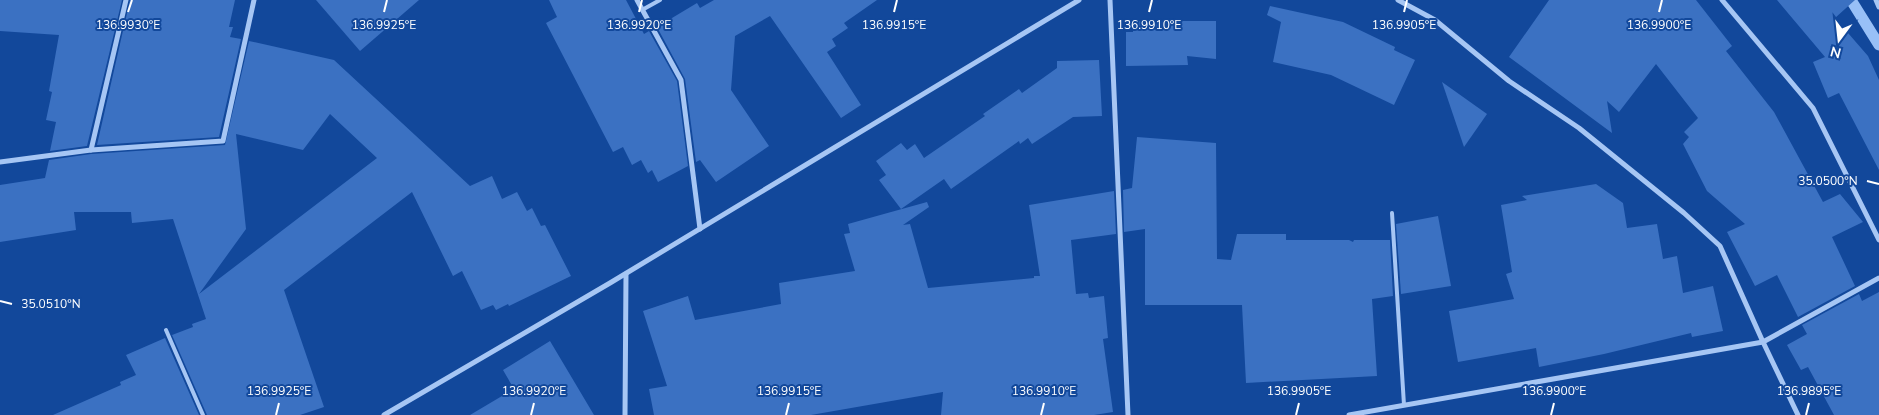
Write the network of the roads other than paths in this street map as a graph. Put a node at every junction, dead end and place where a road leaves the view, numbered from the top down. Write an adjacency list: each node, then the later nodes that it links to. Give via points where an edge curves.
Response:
1 (126, 0): 12 (street)
2 (254, 0): 12 (street, via 223,141)
3 (637, 0): 11 (street)
4 (660, 0): 11 (lane)
5 (1079, 0): 15 (street)
6 (1110, 0): 25 (street)
7 (1398, 0): 20 (street, via 1435,20 1509,81 1580,128 1720,246)
8 (1722, 0): 16 (street, via 1813,108)
9 (1876, 0): 10 (street)
10 (1879, 7)
11 (642, 10): 15 (street, via 680,80)
12 (91, 150): 13 (street)
13 (0, 162)
14 (1392, 213): 21 (lane)
15 (700, 229): 17 (street)
16 (1879, 240)
17 (626, 274): 23 (street); 24 (street)
18 (1879, 278): 20 (street)
19 (166, 330): 22 (lane)
20 (1763, 342): 21 (street); 27 (street)
21 (1404, 405): 26 (street)
22 (203, 415)
23 (384, 415)
24 (625, 415)
25 (1128, 415)
26 (1349, 415)
27 (1798, 415)

